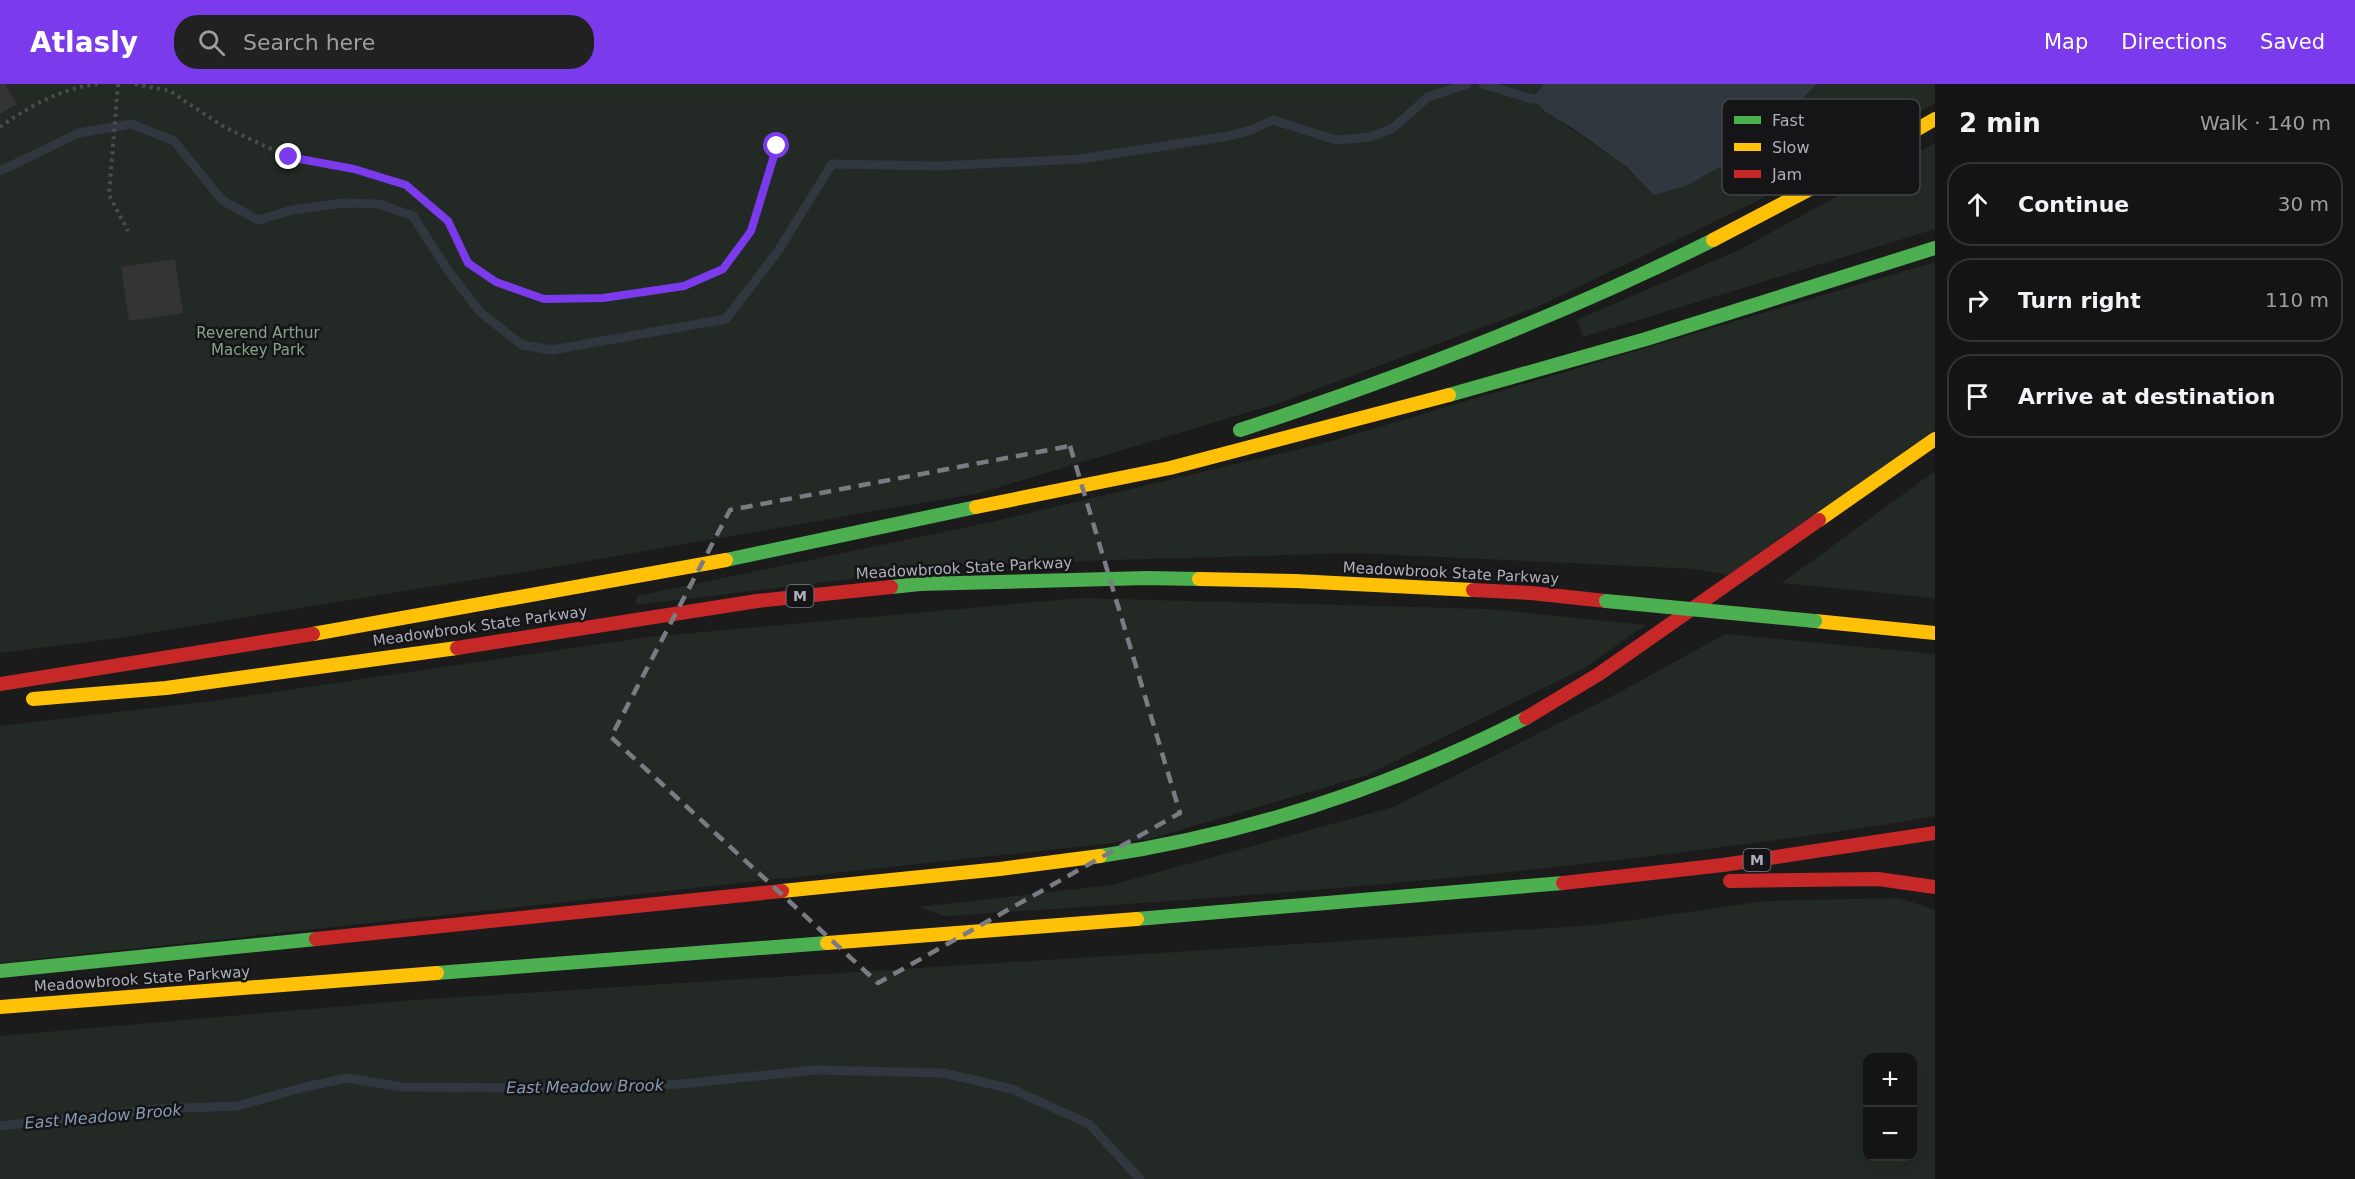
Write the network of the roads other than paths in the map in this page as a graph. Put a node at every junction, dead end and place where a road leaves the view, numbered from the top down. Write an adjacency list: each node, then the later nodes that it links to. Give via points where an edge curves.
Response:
1 (1935, 119): 2 (highway)
2 (1920, 128)
3 (1798, 195): 5 (highway, via 1617,285 1463,351)
4 (1935, 248): 8 (highway, via 1646,339 1389,412 1170,468)
5 (1226, 434)
6 (1935, 439): 15 (highway, via 1621,661 1543,708 1400,776 1260,822 1152,847 1000,870)
7 (1141, 460): 8 (highway)
8 (1009, 500): 10 (highway, via 797,547 608,583)
9 (1935, 633): 11 (highway, Meadowbrook State Parkway / M, bridge, via 1531,594 1295,581 1125,578 921,584 757,602 166,688)
10 (0, 684)
11 (24, 700)
12 (1935, 833): 13 (highway, Meadowbrook State Parkway / M)
13 (1579, 882): 14 (highway, via 1878,879); 16 (highway, Meadowbrook State Parkway / M)
14 (1935, 887)
15 (0, 971)
16 (0, 1007)

